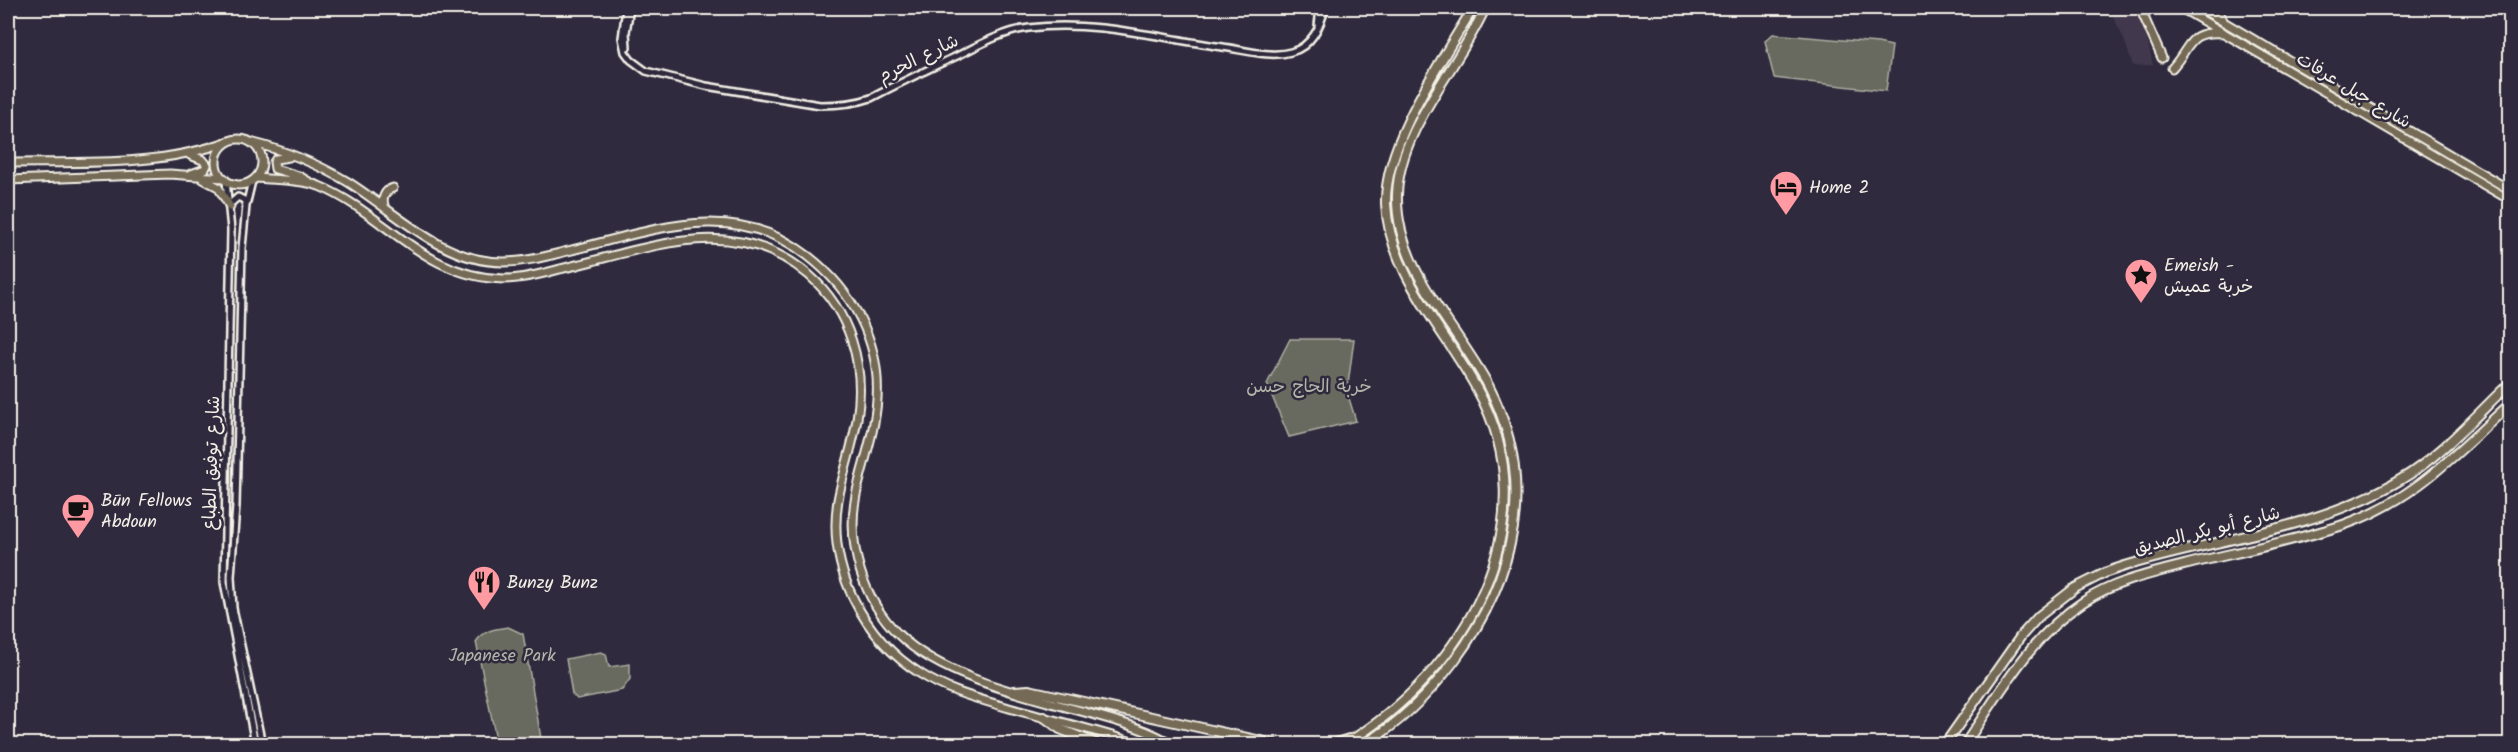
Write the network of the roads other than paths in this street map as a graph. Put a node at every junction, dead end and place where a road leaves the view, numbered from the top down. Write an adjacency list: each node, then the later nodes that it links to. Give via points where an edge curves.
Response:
1 (628, 8): 11 (street, شارع الحرم, via 626,43 631,60 652,73 820,105 857,103 871,98 974,47 1029,28 1081,25 1274,53 1298,50)
2 (1320, 8): 11 (street)
3 (1325, 8): 11 (street, شارع الحرم)
4 (1473, 8): 37 (highway, via 1401,139 1386,202 1392,238 1407,275 1489,414 1504,465 1504,509 1497,554 1466,626 1415,692)
5 (1485, 8): 38 (highway, via 1426,107 1400,173 1398,209 1403,238 1418,272 1488,385 1507,431 1513,451 1516,505 1512,538 1502,576 1475,632 1412,710)
6 (2140, 8): 13 (main road)
7 (2181, 8): 12 (main road, شارع جبل عرفات)
8 (2200, 8): 10 (main road, شارع جبل عرفات)
9 (2216, 8): 10 (main road)
10 (2226, 24): 26 (main road, شارع جبل عرفات)
11 (1318, 28)
12 (2227, 33): 14 (main road, via 2197,35); 27 (main road, شارع جبل عرفات)
13 (2162, 58)
14 (2172, 68)
15 (229, 141): 16 (main road); 17 (main road); 21 (main road, via 217,158)
16 (250, 142): 18 (main road); 22 (main road, via 262,159 261,170)
17 (187, 154): 19 (main road, via 73,163); 20 (main road, via 207,165)
18 (292, 157): 24 (main road, via 276,159 275,169); 30 (main road, via 333,174)
19 (8, 163)
20 (189, 175): 21 (main road); 23 (main road); 28 (main road, via 214,184)
21 (225, 179): 22 (main road, via 239,185); 28 (street, شارع توفيق الطباع)
22 (254, 179): 24 (main road); 29 (street, شارع توفيق الطباع)
23 (8, 180)
24 (311, 184): 36 (main road, via 340,197 440,263 489,278 527,277 694,239 752,244 793,263 812,278 834,305 850,333 857,359 860,403 837,518 850,593 884,645 933,682)
25 (393, 188): 30 (main road, via 383,198)
26 (2511, 190)
27 (2511, 200)
28 (230, 206): 29 (street, via 238,197); 33 (street, شارع توفيق الطباع)
29 (246, 206): 34 (street, شارع توفيق الطباع)
30 (385, 208): 35 (main road, via 449,249 491,261 531,260 682,224 711,221 755,228 807,255 833,278 855,308 873,356 877,401 874,427 853,522 857,558 868,591 892,628 922,654 963,675)
31 (2511, 383): 48 (highway, شارع أبو بكر الصديق, via 2427,462 2377,493 2303,522 2125,566 2075,588 2021,636)
32 (2511, 404): 49 (highway, شارع أبو بكر الصديق, via 2437,473 2344,525 2148,574 2092,596 2064,615 2034,645)
33 (224, 505): 34 (street); 39 (street, شارع توفيق الطباع, via 225,597)
34 (236, 506): 40 (street, شارع توفيق الطباع, via 233,608)
35 (1014, 691): 43 (main road, via 1143,729); 44 (highway, via 1029,690)
36 (1044, 717): 41 (highway, via 1060,729); 42 (main road)
37 (1362, 734): 45 (highway); 46 (highway)
38 (1372, 741): 47 (highway)
39 (255, 744)
40 (262, 744)
41 (1097, 744)
42 (1138, 744)
43 (1172, 744)
44 (1275, 744)
45 (1333, 744)
46 (1345, 744)
47 (1365, 744)
48 (1945, 744)
49 (1965, 744)

